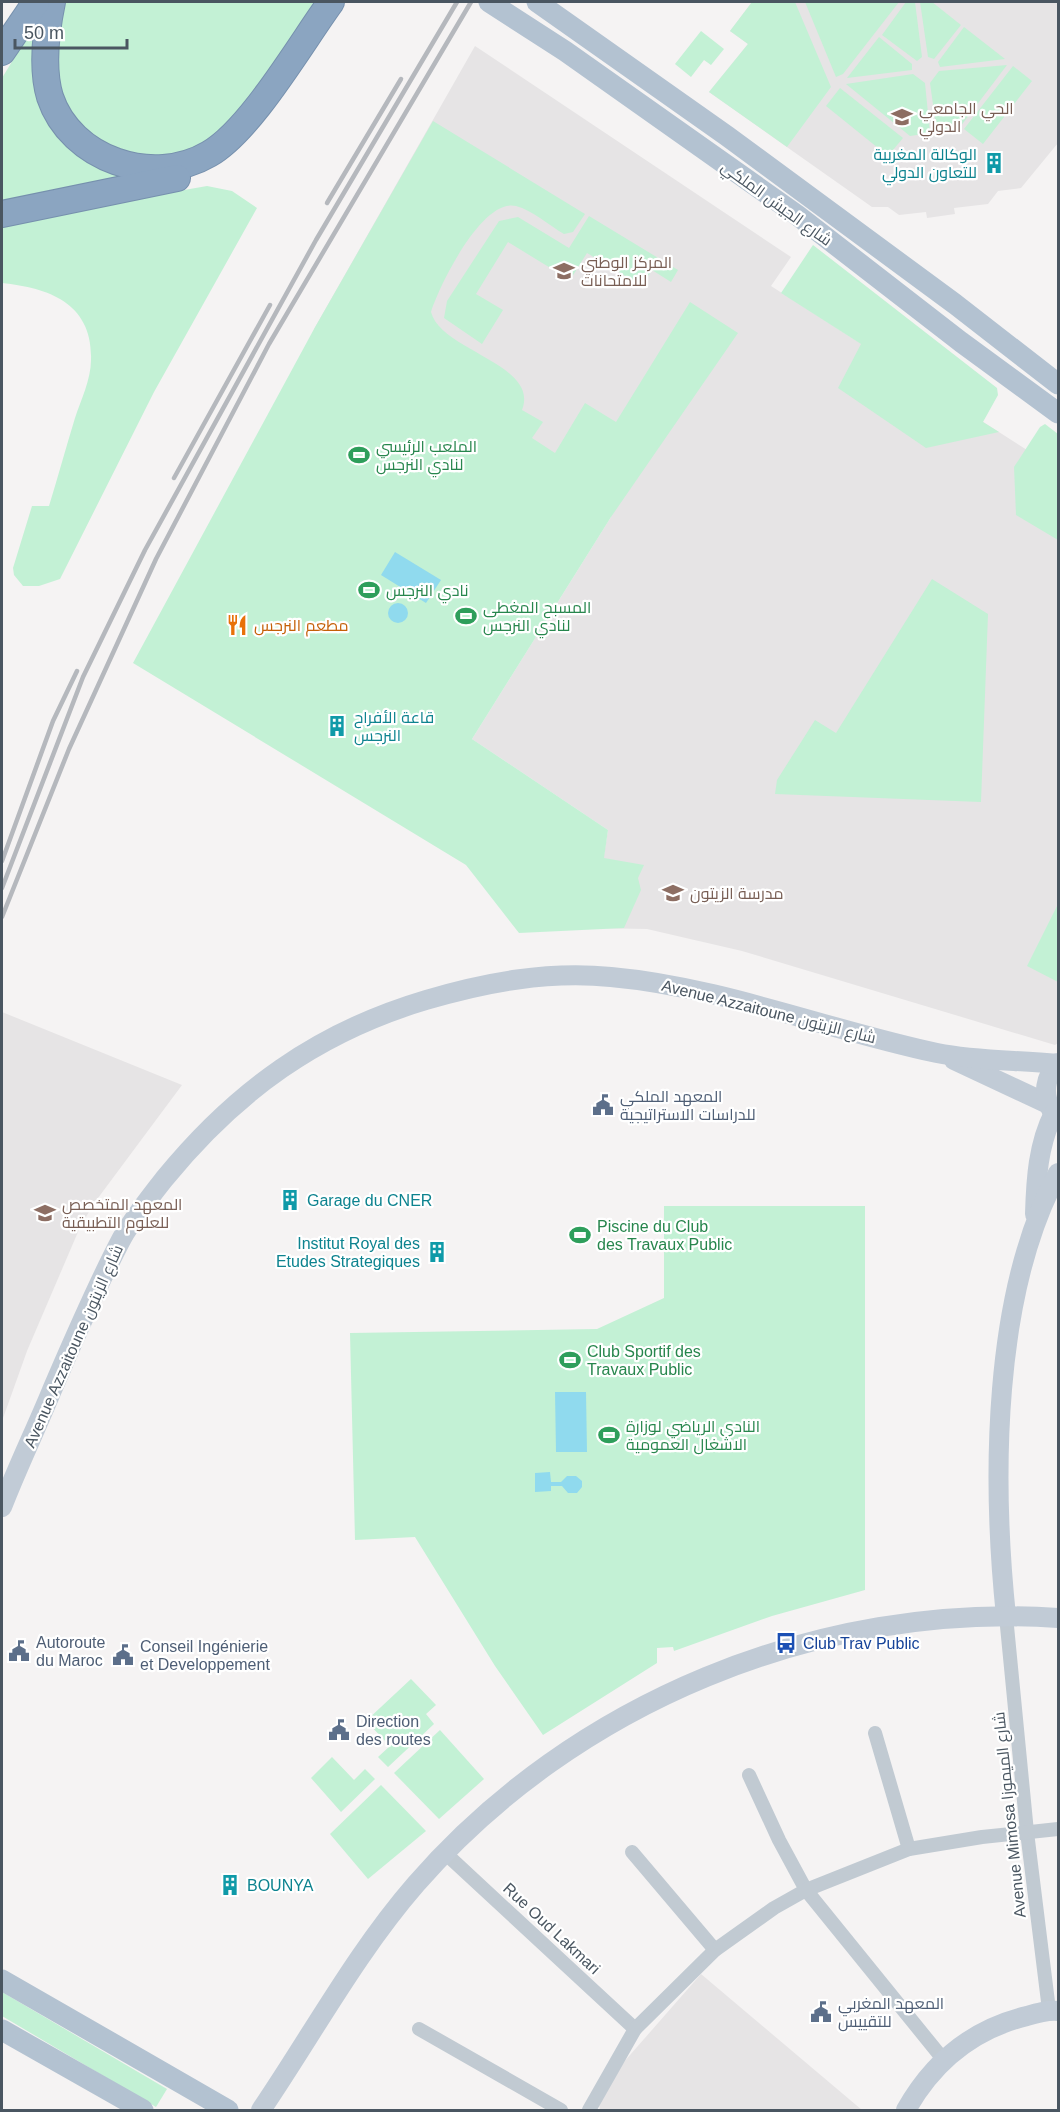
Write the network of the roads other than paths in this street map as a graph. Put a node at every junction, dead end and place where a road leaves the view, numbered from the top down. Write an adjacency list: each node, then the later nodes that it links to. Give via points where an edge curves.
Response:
1 (36, 2): 7 (highway)
2 (52, 2): 3 (highway, via 46,44 47,80 59,115 98,154 149,169 189,163 209,155 227,141 259,104)
3 (331, 2)
4 (345, 2): 9 (highway, via 260,125 229,156 207,169 156,184)
5 (537, 2): 8 (main road, شارع الجيش الملكي)
6 (492, 4): 10 (main road, شارع الجيش الملكي, via 565,51)
7 (2, 52)
8 (824, 208): 10 (main road); 11 (main road, شارع الجيش الملكي)
9 (2, 214)
10 (813, 227): 12 (main road, شارع الجيش الملكي)
11 (1059, 384)
12 (1059, 412)
13 (940, 1053): 14 (street, Avenue Azzaitoune شارع الزيتون); 15 (street, Avenue Azzaitoune شارع الزيتون); 18 (street, Avenue Azzaitoune شارع الزيتون, via 733,999 609,976 541,975 513,979 471,987 373,1017 271,1075 228,1108 147,1201 123,1236)
14 (1058, 1064): 15 (street, via 1046,1083)
15 (1054, 1112): 17 (street, via 1046,1128 1037,1175)
16 (1059, 1173): 17 (street)
17 (1034, 1226): 19 (street, via 1018,1277 1002,1416 1000,1541)
18 (2, 1507)
19 (1005, 1616): 20 (street); 24 (street, Avenue Mimosa شارع الميموزا); 27 (street, via 947,1618 853,1631 785,1648 717,1672 623,1717 555,1758 493,1807)
20 (1059, 1618)
21 (875, 1733): 25 (street)
22 (750, 1775): 28 (street)
23 (1059, 1829): 24 (street)
24 (1027, 1832): 25 (street); 31 (street, Avenue Mimosa شارع الميموزا)
25 (909, 1849): 28 (street)
26 (632, 1852): 29 (street)
27 (445, 1853): 33 (street, Rue Oud Lakmari); 38 (street, via 367,1947)
28 (806, 1890): 29 (street); 35 (street)
29 (715, 1950): 33 (street)
30 (2, 1980): 37 (main road)
31 (1054, 2010): 35 (street, via 991,2027)
32 (419, 2029): 39 (street)
33 (635, 2029): 40 (street)
34 (2, 2030): 36 (main road)
35 (943, 2059): 41 (street)
36 (143, 2110)
37 (228, 2110)
38 (261, 2110)
39 (561, 2110)
40 (589, 2110)
41 (906, 2110)

